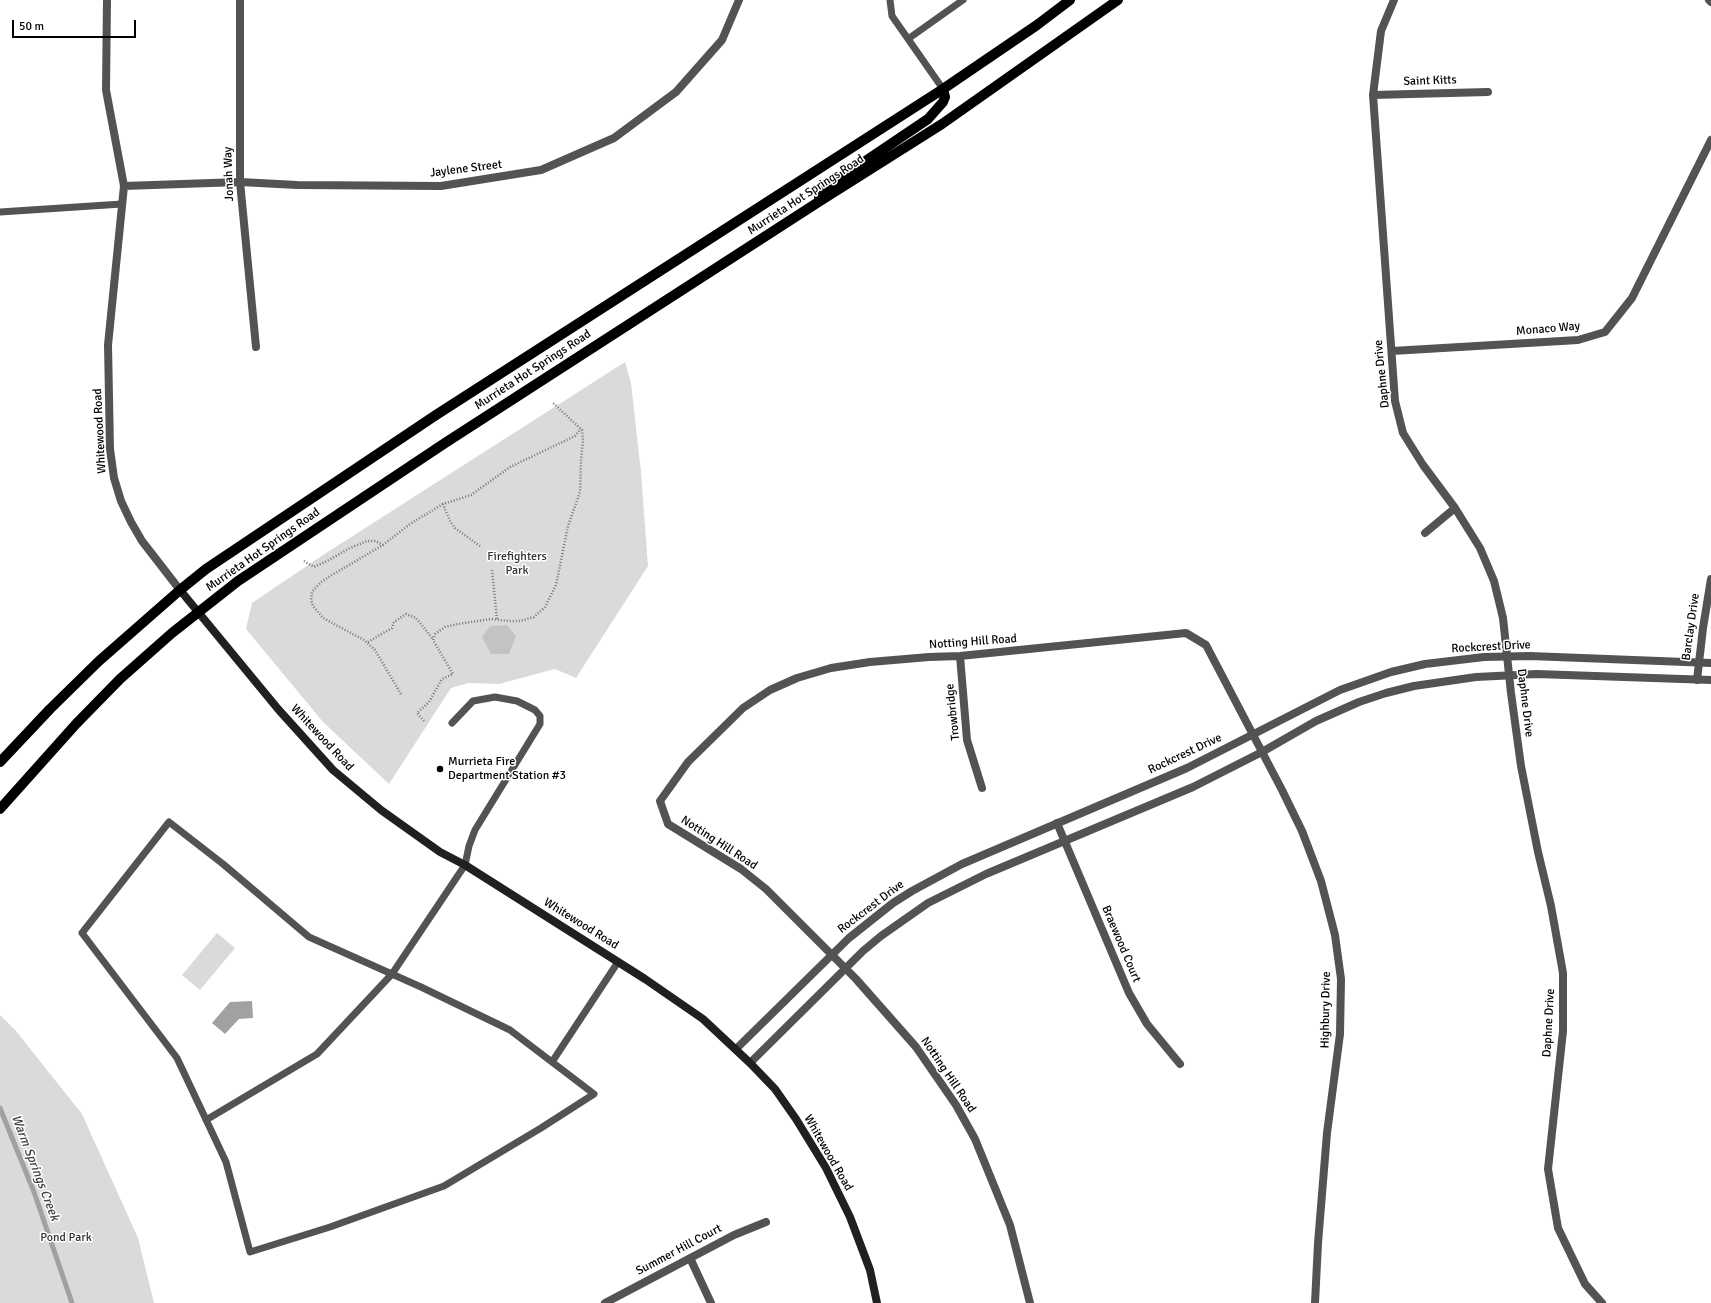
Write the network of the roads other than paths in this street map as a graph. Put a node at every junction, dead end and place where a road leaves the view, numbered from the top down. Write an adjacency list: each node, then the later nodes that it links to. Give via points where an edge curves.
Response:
1 (107, 0): 17 (street, Whitewood Road, via 106,90)
2 (240, 0): 16 (street, Jonah Way)
3 (739, 0): 16 (street, Jaylene Street, via 722,40 676,92 614,138 541,170 441,186)
4 (890, 0): 11 (lane, via 892,16)
5 (963, 0): 11 (lane)
6 (1070, 0): 12 (main road, Murrieta Hot Springs Road)
7 (1118, 0): 18 (main road, Murrieta Hot Springs Road, via 942,124)
8 (1394, 0): 14 (street, Daphne Drive, via 1381,31)
9 (1709, 0): 10 (street)
10 (1711, 2)
11 (908, 39): 12 (lane)
12 (942, 89): 18 (main road, via 945,97 943,102 928,119 823,190); 26 (main road, Murrieta Hot Springs Road, via 436,415 224,557)
13 (1488, 92): 14 (street, Saint Kitts)
14 (1373, 95): 22 (street, Daphne Drive)
15 (1711, 140): 22 (street, Monaco Way, via 1632,298 1605,332 1578,340)
16 (240, 182): 17 (street, Jaylene Street); 21 (street, Jonah Way)
17 (124, 186): 19 (street, Whitewood Road)
18 (820, 201): 27 (main road, Murrieta Hot Springs Road, via 438,447 238,581)
19 (122, 204): 20 (lane); 26 (street, Whitewood Road, via 108,345 110,449 114,478 121,501 134,528)
20 (0, 212)
21 (256, 347)
22 (1392, 351): 23 (street, Daphne Drive, via 1395,401 1403,433)
23 (1455, 508): 24 (street); 29 (street, Daphne Drive, via 1480,548 1494,581 1503,618)
24 (1425, 533)
25 (1711, 579): 30 (street, Barclay Drive)
26 (180, 590): 27 (main road, Whitewood Road); 38 (main road, Murrieta Hot Springs Road, via 99,661)
27 (199, 612): 40 (main road, Murrieta Hot Springs Road, via 120,680 76,724); 43 (main road, Whitewood Road, via 278,709 333,770 381,810 440,852)
28 (960, 656): 36 (street, Notting Hill Road, via 1186,634 1206,645); 39 (street, Trowbridge, via 967,740); 44 (street, Notting Hill Road, via 870,662 831,668 796,678 770,690 743,708 688,762 660,801 668,824 741,869 766,889)
29 (1507, 657): 30 (street, Rockcrest Drive); 32 (street, Daphne Drive); 36 (street, Rockcrest Drive, via 1452,660 1385,674 1340,690)
30 (1698, 663): 31 (street, Rockcrest Drive); 33 (street, Barclay Drive)
31 (1711, 663)
32 (1509, 675): 33 (street); 37 (street, via 1437,682 1386,693 1336,712); 60 (street, Daphne Drive, via 1521,766 1563,973 1563,1031 1548,1169 1558,1228 1585,1284)
33 (1697, 680): 34 (street)
34 (1711, 680)
35 (452, 723): 43 (lane, via 473,701 495,697 517,701 535,710 540,716 540,724 475,830)
36 (1252, 735): 37 (street, Highbury Drive); 41 (street, Rockcrest Drive, via 1187,768)
37 (1262, 752): 42 (street, via 1193,787); 59 (street, Highbury Drive, via 1302,830 1321,881 1335,935 1341,979 1340,1034 1327,1132)
38 (0, 762)
39 (982, 788)
40 (0, 809)
41 (1057, 823): 42 (street, Braewood Court); 44 (street, Rockcrest Drive, via 962,864 912,891 868,921)
42 (1064, 841): 46 (street, via 986,874 928,903 880,936); 51 (street, Braewood Court, via 1129,993 1147,1024)
43 (465, 865): 45 (main road, Whitewood Road); 47 (lane)
44 (832, 954): 46 (street, Notting Hill Road); 48 (street, Rockcrest Drive)
45 (618, 962): 48 (main road, Whitewood Road, via 703,1019); 49 (lane)
46 (845, 968): 50 (street); 58 (street, Notting Hill Road, via 916,1047 956,1105 975,1139 1010,1225)
47 (392, 974): 49 (lane, via 510,1030); 52 (lane, via 317,1054); 52 (lane, via 309,937 169,822 82,933 177,1058)
48 (736, 1049): 50 (main road, Whitewood Road)
49 (552, 1062): 52 (lane, via 594,1094 444,1186 330,1227 250,1252 226,1162)
50 (750, 1063): 57 (main road, Whitewood Road, via 775,1089 826,1168 850,1217 870,1270)
51 (1180, 1064)
52 (206, 1120)
53 (766, 1222): 54 (street, Summer Hill Court)
54 (690, 1258): 55 (street, Summer Hill Court); 56 (street)
55 (605, 1303)
56 (711, 1303)
57 (877, 1303)
58 (1030, 1303)
59 (1315, 1303)
60 (1602, 1303)

